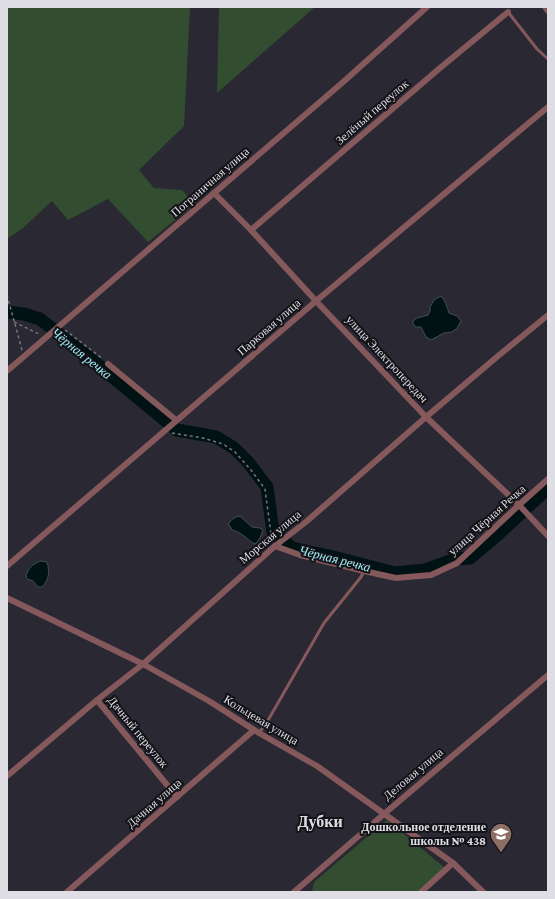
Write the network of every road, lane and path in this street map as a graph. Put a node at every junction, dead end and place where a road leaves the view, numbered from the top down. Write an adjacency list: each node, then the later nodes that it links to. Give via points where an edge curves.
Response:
1 (427, 7): 7 (street, Пограничная улица)
2 (545, 7): 3 (street)
3 (548, 10)
4 (508, 12): 5 (lane); 8 (street, Зелёный переулок)
5 (548, 59)
6 (548, 107): 10 (street, Парковая улица)
7 (214, 192): 8 (street, улица Электропередач); 13 (street, Пограничная улица)
8 (251, 230): 10 (street, улица Электропередач)
9 (7, 295): 12 (path)
10 (316, 301): 20 (street, улица Электропередач); 21 (street, Парковая улица)
11 (548, 315): 20 (street, Морская улица)
12 (14, 322): 15 (path); 16 (path)
13 (59, 327): 14 (street, Пограничная улица); 17 (path)
14 (52, 333): 15 (street, Пограничная улица); 18 (path)
15 (46, 338): 16 (street, Пограничная улица)
16 (24, 358): 19 (street, Пограничная улица)
17 (108, 364): 21 (street)
18 (101, 371)
19 (7, 372)
20 (426, 417): 24 (street, улица Электропередач); 26 (street, Морская улица)
21 (176, 421): 22 (street, Парковая улица)
22 (165, 430): 26 (path, via 223,444 235,452 265,489 271,534); 27 (street, Парковая улица)
23 (548, 479): 24 (street, улица Чёрная Речка)
24 (519, 505): 25 (street, улица Электропередач); 28 (street, улица Чёрная Речка, via 457,564 431,575 396,578)
25 (548, 536)
26 (276, 545): 28 (street, улица Чёрная Речка, via 300,555); 30 (street, Морская улица)
27 (7, 566)
28 (364, 571): 33 (lane, via 324,623 267,722)
29 (7, 598): 30 (street, Кольцевая улица)
30 (143, 664): 32 (street, Морская улица); 33 (street, Кольцевая улица)
31 (548, 675): 37 (street, Деловая улица)
32 (97, 700): 35 (street, Морская улица); 36 (street, Дачный переулок)
33 (257, 731): 36 (street, Дачная улица); 37 (street, Кольцевая улица, via 317,766)
34 (7, 766): 35 (street)
35 (9, 774)
36 (177, 798): 39 (street, Дачная улица)
37 (384, 814): 38 (street, Кольцевая улица); 40 (street, Деловая улица)
38 (454, 863): 41 (street); 42 (street, Кольцевая улица)
39 (67, 892)
40 (294, 892)
41 (421, 892)
42 (483, 892)

